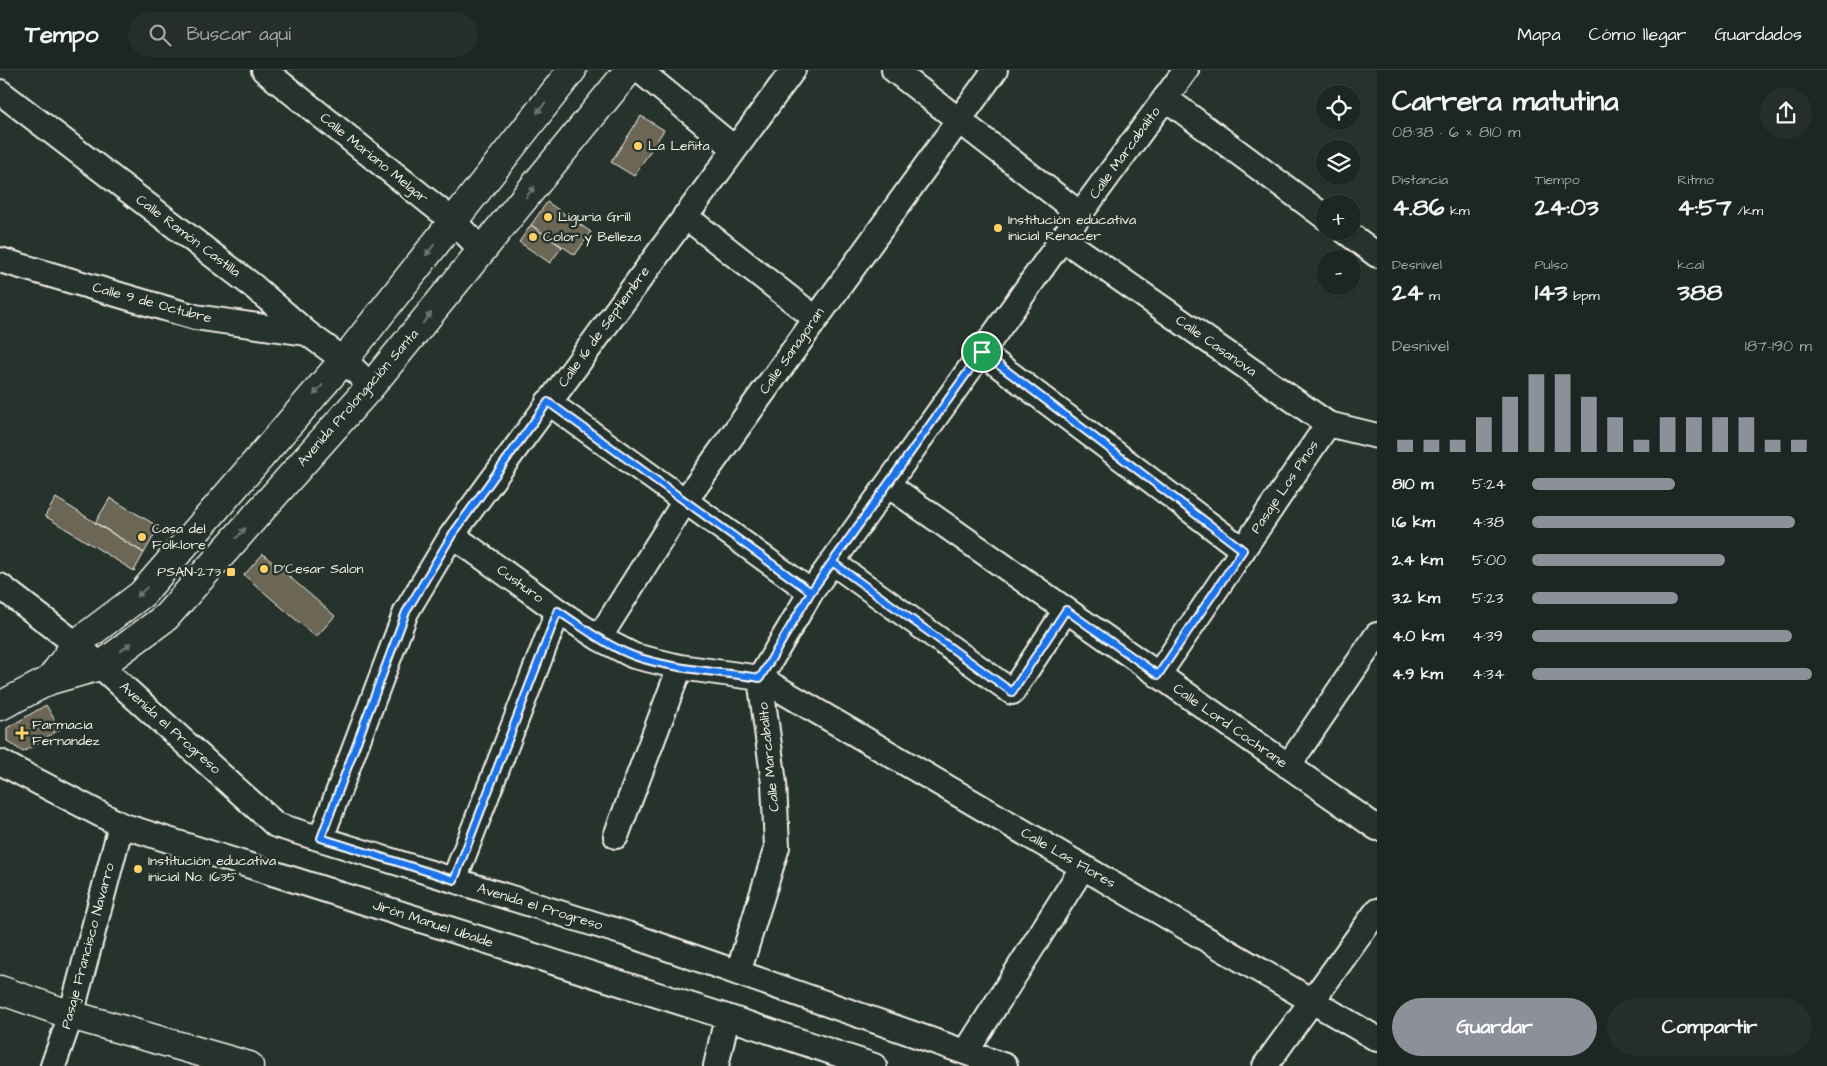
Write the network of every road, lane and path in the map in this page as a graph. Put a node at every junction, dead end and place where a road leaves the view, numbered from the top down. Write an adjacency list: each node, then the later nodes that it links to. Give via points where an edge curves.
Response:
1 (264, 70): 16 (street, Calle Mariano Melgar)
2 (572, 70): 16 (street, Avenida Prolongación Santa, one-way to 16)
3 (629, 70): 19 (street, Avenida Prolongación Santa, one-way to 3)
4 (638, 70): 12 (street)
5 (793, 70): 12 (street, Calle 16 de Septiembre)
6 (894, 70): 11 (street)
7 (995, 70): 11 (street, Calle Sanagoran)
8 (1186, 70): 10 (street, Calle Marcabalito)
9 (0, 92): 23 (street, Calle Ramón Castilla, via 253,286)
10 (1165, 98): 13 (street); 14 (street, Calle Marcabalito)
11 (958, 120): 14 (street); 22 (street, Calle Sanagoran)
12 (734, 148): 15 (street, Calle 16 de Septiembre)
13 (1316, 210)
14 (1080, 214): 17 (street, Calle Marcabalito)
15 (685, 216): 22 (street); 27 (street, Calle 16 de Septiembre)
16 (453, 221): 19 (street, Calle Mariano Melgar); 25 (street, Avenida Prolongación Santa, one-way to 25)
17 (1062, 239): 24 (street, Calle Marcabalito); 28 (street, Calle Casanova)
18 (1357, 240): 20 (street)
19 (482, 250): 26 (street, Avenida Prolongación Santa, one-way to 19)
20 (1377, 255)
21 (0, 260): 23 (street, Calle 9 de Octubre, via 194,317)
22 (815, 318): 31 (street, Calle Sanagoran)
23 (307, 333): 25 (street, Calle Ramón Castilla)
24 (982, 352): 30 (street, Calle Marcabalito); 33 (street)
25 (344, 360): 26 (street, Calle Ramón Castilla); 41 (street, Avenida Prolongación Santa, one-way to 41, via 142,594)
26 (371, 386): 42 (street, Avenida Prolongación Santa, one-way to 26, via 166,618)
27 (548, 402): 31 (street); 32 (street, Calle 16 de Septiembre)
28 (1328, 424): 29 (street, Calle Casanova); 33 (street, Pasaje Los Pinos)
29 (1377, 436)
30 (888, 485): 34 (street, Calle Marcabalito); 37 (street, Calle Lord Cochrane)
31 (686, 501): 36 (street); 40 (street, Calle Sanagoran)
32 (452, 535): 38 (street, Cushuro); 53 (street, Calle 16 de Septiembre, via 406,612)
33 (1243, 550): 44 (street, Pasaje Los Pinos)
34 (832, 562): 36 (street, Calle Marcabalito); 37 (street, via 1012,692)
35 (0, 586): 41 (street, Avenida el Progreso)
36 (811, 592): 45 (street, Calle Marcabalito)
37 (1066, 610): 44 (street, Calle Lord Cochrane)
38 (558, 611): 40 (street, Cushuro); 55 (street)
39 (1377, 635): 49 (street)
40 (599, 638): 43 (street, Cushuro, via 634,656)
41 (76, 644): 42 (street, Avenida el Progreso); 46 (street, Avenida Prolongación Santa)
42 (100, 666): 46 (street, Avenida Prolongación Santa); 53 (street, Avenida el Progreso, via 276,825)
43 (680, 667): 45 (street, Cushuro); 52 (street)
44 (1158, 675): 49 (street, Calle Lord Cochrane)
45 (760, 678): 54 (street, Calle Las Flores); 57 (street, Calle Marcabalito, via 774,783 777,847)
46 (50, 680): 47 (street, Avenida Prolongación Santa)
47 (0, 706)
48 (0, 762): 50 (street, Jirón Manuel Ubalde)
49 (1288, 766): 51 (street, Calle Lord Cochrane)
50 (121, 825): 60 (street, Pasaje Francisco Navarro); 61 (street, Jirón Manuel Ubalde)
51 (1377, 828)
52 (616, 836)
53 (321, 838): 55 (street, Avenida el Progreso)
54 (1083, 866): 59 (street, Calle Las Flores); 63 (street)
55 (454, 880): 57 (street, Avenida el Progreso, via 627,934)
56 (1377, 911): 59 (street)
57 (738, 973): 63 (street, Avenida el Progreso)
58 (0, 990): 60 (street)
59 (1311, 1001): 62 (street, Calle Las Flores); 69 (street)
60 (71, 1015): 64 (street, Pasaje Francisco Navarro); 65 (street)
61 (727, 1017): 66 (street); 67 (street, Jirón Manuel Ubalde)
62 (1377, 1039)
63 (966, 1052): 68 (street, Avenida el Progreso)
64 (53, 1066)
65 (249, 1066)
66 (716, 1066)
67 (874, 1066)
68 (1005, 1066)
69 (1265, 1066)

